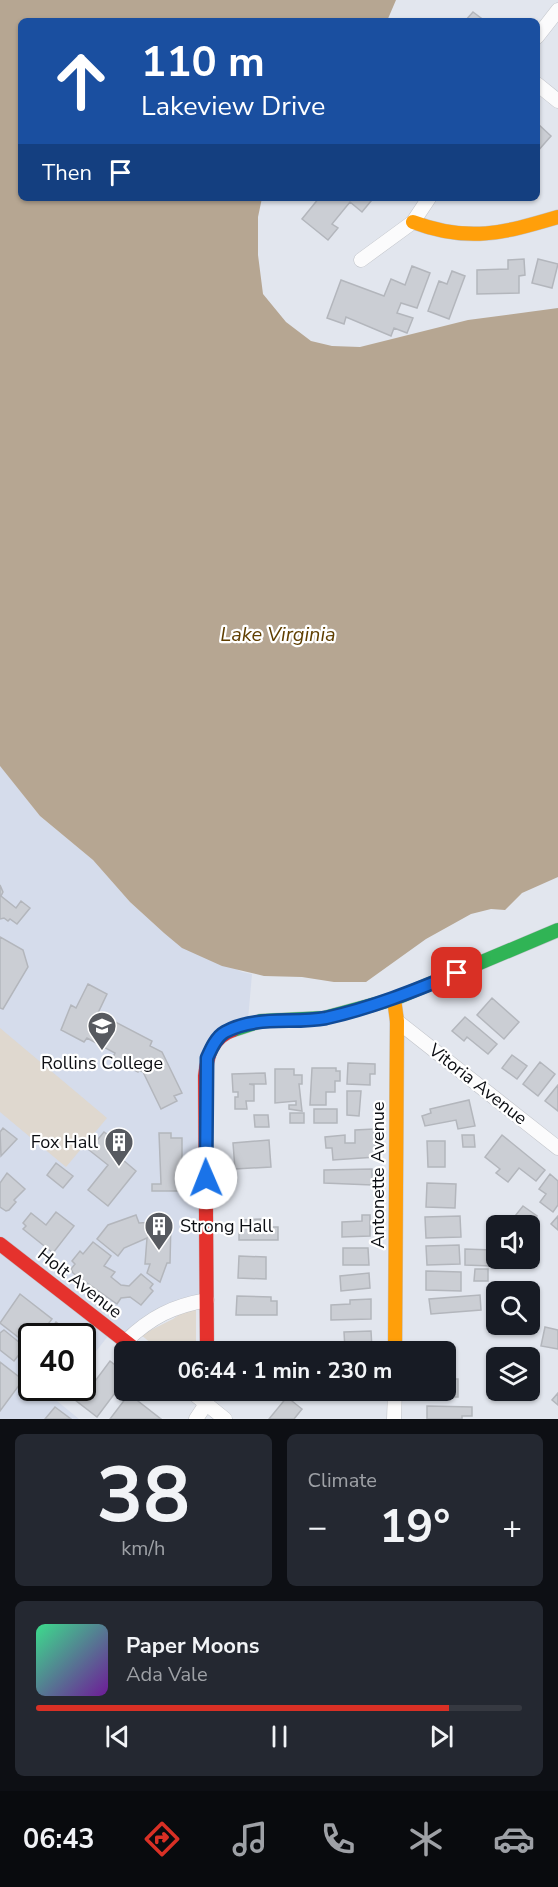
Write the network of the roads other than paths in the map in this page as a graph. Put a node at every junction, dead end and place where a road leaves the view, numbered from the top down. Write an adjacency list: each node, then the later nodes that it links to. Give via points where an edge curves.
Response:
1 (558, 10): 2 (street)
2 (540, 33)
3 (540, 86): 4 (street)
4 (558, 101)
5 (427, 201): 7 (street)
6 (558, 217): 7 (street, via 498,235 473,238 451,236)
7 (413, 222): 8 (street)
8 (361, 260)
9 (558, 930): 10 (street)
10 (394, 999): 11 (street, Antonette Avenue); 14 (street, via 324,1018 261,1021 224,1032 214,1043 207,1058)
11 (397, 1021): 12 (street, Vitoria Avenue); 17 (street, Antonette Avenue)
12 (558, 1148)
13 (0, 1244): 15 (street, Holt Avenue)
14 (207, 1300): 15 (street, via 160,1313); 16 (street)
15 (126, 1341)
16 (207, 1341)
17 (395, 1341)
18 (204, 1401): 21 (street)
19 (209, 1401): 22 (street)
20 (394, 1401): 23 (street)
21 (196, 1419)
22 (225, 1419)
23 (394, 1419)

